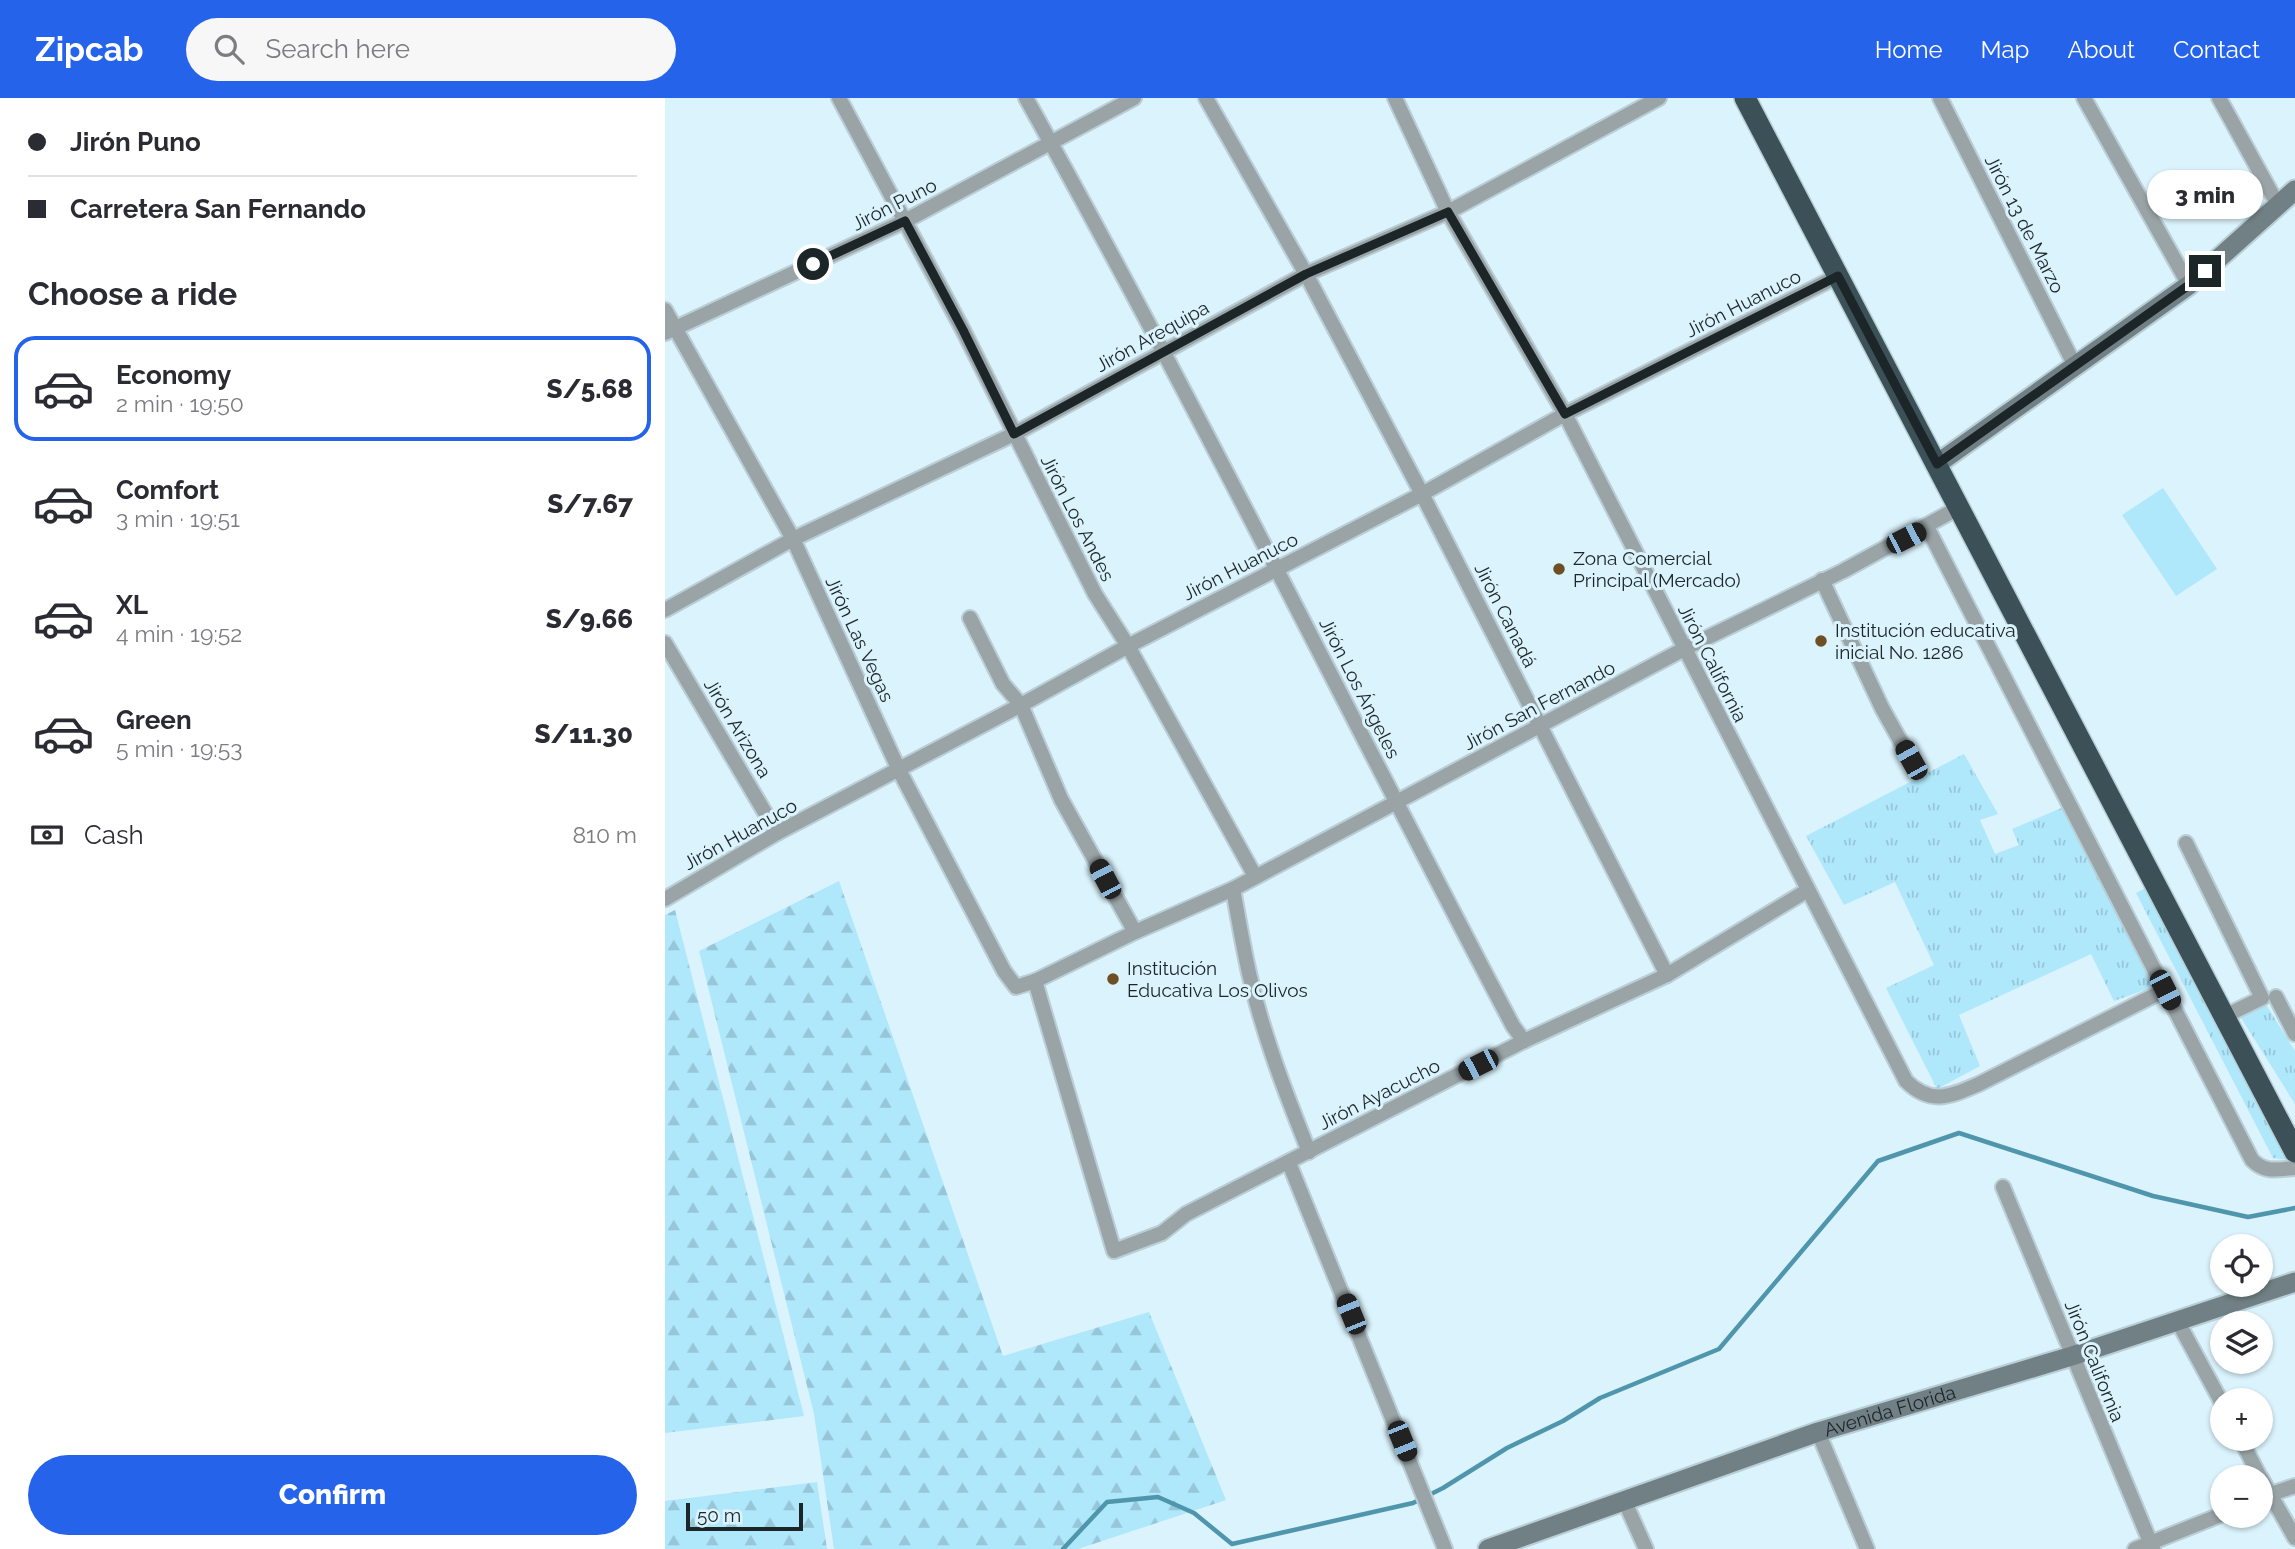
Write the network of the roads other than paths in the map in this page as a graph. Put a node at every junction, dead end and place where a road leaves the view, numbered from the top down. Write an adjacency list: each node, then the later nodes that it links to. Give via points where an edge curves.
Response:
1 (839, 98): 15 (street, Jirón Los Andes)
2 (1026, 98): 11 (street)
3 (1134, 98): 11 (street, Jirón Puno)
4 (1206, 98): 16 (street, Jirón Canadá)
5 (1395, 98): 14 (street, Jirón California)
6 (1659, 98): 14 (street, Jirón Arequipa)
7 (1745, 98): 17 (highway)
8 (1940, 98): 22 (street, Jirón 13 de Marzo)
9 (2084, 98): 18 (street)
10 (2219, 98): 13 (street)
11 (1051, 142): 15 (street, Jirón Puno); 21 (street, Jirón Los Ángeles)
12 (2295, 190): 13 (street)
13 (2278, 205): 18 (street)
14 (1448, 212): 16 (street, Jirón Arequipa); 23 (street, Jirón California)
15 (905, 221): 20 (street, Jirón Puno); 24 (street, Jirón Los Andes)
16 (1306, 274): 21 (street, Jirón Arequipa); 26 (street, Jirón Canadá)
17 (1838, 276): 23 (street, Jirón Huanuco); 25 (highway)
18 (2189, 285): 22 (street)
19 (665, 310): 20 (street, Jirón Las Vegas)
20 (670, 330): 29 (street, Jirón Las Vegas)
21 (1162, 352): 24 (street, Jirón Arequipa); 30 (street, Jirón Los Ángeles)
22 (2075, 366): 25 (street)
23 (1565, 414): 26 (street, Jirón Huanuco); 36 (street, Jirón California)
24 (1014, 434): 29 (street, Jirón Arequipa); 35 (street, Jirón Los Andes, via 1095,594)
25 (1937, 464): 27 (highway)
26 (1422, 494): 30 (street, Jirón Huanuco); 38 (street, Jirón Canadá)
27 (1960, 508): 28 (street, Jirón San Fernando); 54 (highway)
28 (1927, 527): 31 (street, Jirón San Fernando); 52 (street)
29 (793, 539): 32 (street, Jirón Arequipa); 40 (street, Jirón Las Vegas)
30 (1277, 569): 35 (street, Jirón Huanuco); 41 (street, Jirón Los Ángeles)
31 (1822, 580): 36 (street, Jirón San Fernando); 39 (street)
32 (665, 610)
33 (970, 618): 37 (street, via 1003,684)
34 (665, 643): 42 (street, Jirón Arizona)
35 (1128, 646): 37 (street, Jirón Huanuco); 44 (street, Jirón Los Andes)
36 (1684, 649): 38 (street, Jirón San Fernando); 46 (street, Jirón California)
37 (1021, 705): 40 (street, Jirón Huanuco); 48 (street, via 1061,799)
38 (1541, 726): 41 (street, Jirón San Fernando); 49 (street, Jirón Canadá)
39 (1911, 760)
40 (899, 770): 42 (street, Jirón Huanuco); 51 (street, Jirón Las Vegas, via 1003,971)
41 (1397, 803): 44 (street, Jirón San Fernando); 56 (street, Jirón Los Ángeles)
42 (777, 833): 47 (street, Jirón Huanuco)
43 (2186, 842): 54 (street, via 2262,998)
44 (1255, 876): 45 (street, Jirón San Fernando)
45 (1233, 889): 48 (street, Jirón San Fernando); 57 (street, via 1249,975 1284,1090)
46 (1808, 890): 49 (street, Jirón Ayacucho); 52 (street, Jirón California, via 1906,1081 1930,1097 1951,1096 1979,1084)
47 (665, 899)
48 (1135, 932): 50 (street, Jirón San Fernando)
49 (1667, 975): 56 (street, Jirón Ayacucho)
50 (1035, 981): 51 (street, Jirón San Fernando); 59 (street, Jirón Ayacucho, via 1114,1251 1162,1233 1186,1214)
51 (1016, 986)
52 (2165, 990): 60 (street, via 2252,1160 2273,1171)
53 (2276, 997): 55 (street)
54 (2225, 1016): 58 (highway)
55 (2295, 1034)
56 (1524, 1041): 57 (street, Jirón Ayacucho)
57 (1309, 1152): 59 (street, Jirón Ayacucho)
58 (2295, 1152)
59 (1289, 1163): 74 (street)
60 (2295, 1168)
61 (2003, 1187): 64 (street, Jirón California)
62 (2295, 1282): 63 (street, Avenida Florida)
63 (2178, 1322): 64 (street, Avenida Florida); 65 (street)
64 (2072, 1356): 66 (street, Avenida Florida); 73 (street, Jirón California)
65 (2214, 1388)
66 (1818, 1432): 69 (street, Avenida Florida); 77 (street)
67 (2295, 1486): 68 (street)
68 (2273, 1493)
69 (1624, 1500): 75 (street, Avenida Florida); 76 (street)
70 (2273, 1507): 72 (street)
71 (2210, 1520): 73 (street)
72 (2295, 1538)
73 (2152, 1547): 78 (street)
74 (1445, 1549)
75 (1487, 1549)
76 (1646, 1549)
77 (1867, 1549)
78 (2135, 1549)

